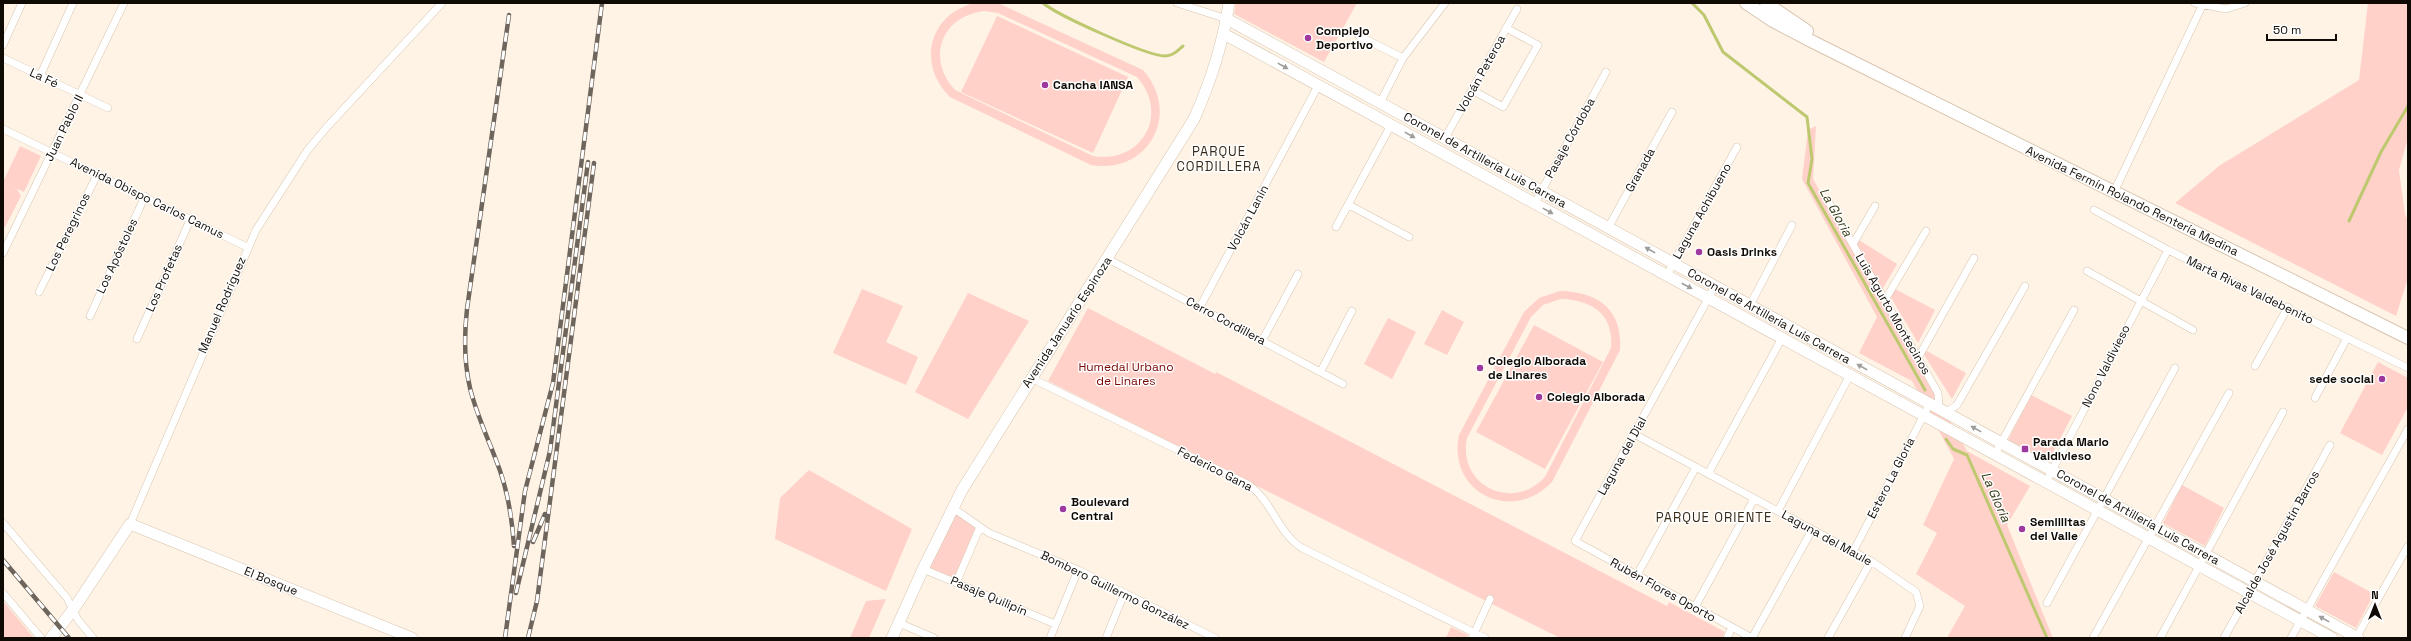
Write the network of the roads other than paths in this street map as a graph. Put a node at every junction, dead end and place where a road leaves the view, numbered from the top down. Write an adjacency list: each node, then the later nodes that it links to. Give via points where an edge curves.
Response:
1 (22, 3): 20 (street)
2 (73, 3): 26 (street)
3 (124, 3): 30 (street, Juan Pablo II)
4 (442, 3): 57 (street, Manuel Rodríguez, via 326,128 307,152)
5 (1177, 3): 12 (street, Coronel de Artillería Luis Carrera)
6 (1229, 3): 15 (street, Avenida Januario Espinoza)
7 (1445, 3): 23 (street)
8 (1746, 3): 24 (main road, Avenida Fermín Rolando Rentería Medina, via 1779,24)
9 (1766, 3): 24 (main road, Avenida Fermín Rolando Rentería Medina)
10 (2195, 3): 13 (street)
11 (2245, 3): 13 (street, via 2226,9)
12 (1188, 5): 15 (street, Coronel de Artillería Luis Carrera)
13 (2202, 6): 42 (street)
14 (1517, 10): 16 (street, Volcán Peteroa)
15 (1227, 18): 17 (street, Avenida Januario Espinoza); 19 (street, Coronel de Artillería Luis Carrera)
16 (1506, 28): 28 (street, Volcán Peteroa); 28 (street, via 1538,45 1503,107)
17 (1224, 34): 21 (street, Coronel de Artillería Luis Carrera); 61 (street, Avenida Januario Espinoza, via 1209,84 1194,119)
18 (1359, 36): 23 (street)
19 (1267, 40): 21 (street); 29 (street, Coronel de Artillería Luis Carrera)
20 (3, 44)
21 (1260, 54): 27 (street, Coronel de Artillería Luis Carrera, one-way to 27)
22 (3, 58): 26 (street, La Fé)
23 (1403, 58): 31 (street)
24 (1856, 63): 42 (main road, Avenida Fermín Rolando Rentería Medina)
25 (1606, 72): 41 (street, Pasaje Córdoba)
26 (40, 76): 30 (street, La Fé)
27 (1318, 86): 32 (street, Coronel de Artillería Luis Carrera); 73 (street, Volcán Lanín)
28 (1472, 90): 37 (street, Volcán Peteroa)
29 (1363, 93): 31 (street, Coronel de Artillería Luis Carrera); 32 (street)
30 (80, 95): 33 (street, La Fé); 39 (street, Juan Pablo II)
31 (1380, 103): 37 (street, Coronel de Artillería Luis Carrera)
32 (1355, 106): 35 (street, Coronel de Artillería Luis Carrera)
33 (108, 108)
34 (1672, 112): 52 (street, Granada)
35 (1391, 125): 45 (street, Coronel de Artillería Luis Carrera, one-way to 45); 46 (street)
36 (3, 129): 39 (street, Avenida Obispo Carlos Camus)
37 (1445, 138): 41 (street, Coronel de Artillería Luis Carrera)
38 (1737, 147): 62 (street, Laguna Achibueno)
39 (53, 152): 40 (street, Avenida Obispo Carlos Camus); 54 (street, Juan Pablo II)
40 (98, 173): 43 (street, Avenida Obispo Carlos Camus); 68 (street, Los Peregrinos)
41 (1541, 191): 45 (street, Pasaje Córdoba); 52 (street, Coronel de Artillería Luis Carrera)
42 (2114, 192): 81 (main road, Avenida Fermín Rolando Rentería Medina)
43 (145, 196): 49 (street, Avenida Obispo Carlos Camus); 77 (street, Los Apóstoles)
44 (1828, 201): 56 (street, Luis Agurto Montecinos)
45 (1535, 203): 65 (street, Coronel de Artillería Luis Carrera, one-way to 65)
46 (1349, 205): 51 (street); 55 (street)
47 (1875, 206): 56 (street)
48 (2094, 210): 58 (street, Marta Rivas Valdebenito)
49 (191, 218): 57 (street, Avenida Obispo Carlos Camus); 82 (street, Los Profetas)
50 (1792, 225): 72 (street)
51 (1336, 227)
52 (1608, 228): 62 (street, Coronel de Artillería Luis Carrera, one-way to 52)
53 (1926, 231): 70 (street)
54 (6, 237): 59 (street, Juan Pablo II)
55 (1409, 237)
56 (1853, 244): 70 (street, Luis Agurto Montecinos)
57 (248, 247): 112 (street, Manuel Rodríguez)
58 (2168, 250): 71 (street, Nono Valdivieso); 74 (street, Marta Rivas Valdebenito)
59 (3, 253)
60 (1974, 258): 84 (street)
61 (1108, 260): 73 (street, Cerro Cordillera); 90 (street, Avenida Januario Espinoza)
62 (1673, 263): 65 (street, Laguna Achibueno); 66 (street, Coronel de Artillería Luis Carrera)
63 (2087, 271): 71 (street)
64 (1298, 274): 83 (street)
65 (1667, 275): 69 (street, Coronel de Artillería Luis Carrera, one-way to 69)
66 (1715, 286): 69 (street, Laguna del Dial); 72 (street, Coronel de Artillería Luis Carrera)
67 (2025, 286): 94 (street, Estero La Gloria, via 1957,404)
68 (39, 292)
69 (1709, 298): 79 (street, Coronel de Artillería Luis Carrera); 98 (street, Laguna del Dial)
70 (1885, 300): 84 (street, Luis Agurto Montecinos)
71 (2140, 300): 78 (street); 103 (street, Nono Valdivieso)
72 (1750, 305): 94 (street, Coronel de Artillería Luis Carrera, one-way to 72)
73 (1200, 308): 83 (street, Cerro Cordillera)
74 (2288, 308): 80 (street, Marta Rivas Valdebenito); 85 (street)
75 (2074, 310): 99 (street)
76 (1352, 311): 88 (street)
77 (90, 316)
78 (2193, 330)
79 (1782, 338): 89 (street, Coronel de Artillería Luis Carrera); 104 (street)
80 (2347, 338): 87 (street, Marta Rivas Valdebenito); 93 (street)
81 (2408, 338)
82 (137, 339)
83 (1262, 341): 88 (street, Cerro Cordillera)
84 (1918, 358): 94 (street, Luis Agurto Montecinos, via 1938,393)
85 (2256, 366)
86 (2175, 368): 107 (street)
87 (2408, 368)
88 (1321, 371): 91 (street, Cerro Cordillera)
89 (1850, 376): 96 (street, Coronel de Artillería Luis Carrera); 110 (street)
90 (1031, 378): 108 (street, Avenida Januario Espinoza, via 980,459); 140 (street, Federico Gana, via 1249,485 1258,492 1288,537 1302,548)
91 (1343, 384)
92 (2230, 393): 114 (street)
93 (2315, 398)
94 (1938, 408): 96 (street, Estero La Gloria); 99 (street, Coronel de Artillería Luis Carrera, one-way to 94)
95 (2284, 412): 120 (street)
96 (1924, 415): 101 (street, Coronel de Artillería Luis Carrera); 119 (street, Estero La Gloria)
97 (2408, 429): 135 (street)
98 (1634, 434): 102 (street, Laguna del Maule); 117 (street, Laguna del Dial)
99 (2002, 443): 101 (street); 103 (street, Coronel de Artillería Luis Carrera)
100 (2330, 445): 126 (street, Alcalde José Agustín Barros)
101 (1995, 454): 105 (street, Coronel de Artillería Luis Carrera)
102 (1696, 468): 104 (street, Laguna del Maule); 125 (street)
103 (2052, 470): 105 (street, Nono Valdivieso); 107 (street, Coronel de Artillería Luis Carrera)
104 (1708, 474): 106 (street, Laguna del Maule)
105 (2046, 482): 109 (street, Coronel de Artillería Luis Carrera)
106 (1754, 499): 110 (street, Laguna del Maule); 133 (street)
107 (2104, 499): 109 (street); 114 (street, Coronel de Artillería Luis Carrera)
108 (953, 508): 113 (street, Bombero Guillermo González); 123 (street, Avenida Januario Espinoza)
109 (2098, 510): 116 (street, Coronel de Artillería Luis Carrera); 132 (street)
110 (1778, 512): 115 (street, Laguna del Maule)
111 (3, 523): 134 (street, via 67,598)
112 (130, 524): 134 (street, Manuel Rodríguez); 144 (street, El Bosque)
113 (980, 527): 124 (street, Bombero Guillermo González); 127 (street)
114 (2155, 527): 116 (street); 120 (street, Coronel de Artillería Luis Carrera)
115 (1812, 530): 119 (street, Laguna del Maule); 152 (street)
116 (2149, 538): 122 (street, Coronel de Artillería Luis Carrera); 155 (street)
117 (1575, 541): 125 (street, Rubén Flores Oporto)
118 (2408, 546): 160 (street)
119 (1853, 552): 121 (street, Laguna del Maule)
120 (2206, 555): 122 (street); 126 (street, Coronel de Artillería Luis Carrera)
121 (1871, 561): 153 (street); 154 (street, Laguna del Maule, via 1916,592 1920,601 1919,611)
122 (2200, 566): 129 (street, Coronel de Artillería Luis Carrera); 156 (street)
123 (923, 569): 127 (street, Pasaje Quilipín); 137 (street, Avenida Januario Espinoza)
124 (1078, 570): 130 (street, Bombero Guillermo González); 138 (street)
125 (1637, 575): 133 (street, Rubén Flores Oporto)
126 (2255, 582): 129 (street, Alcalde José Agustín Barros); 135 (street, Coronel de Artillería Luis Carrera)
127 (956, 583): 138 (street, Pasaje Quilipín)
128 (3, 593): 141 (street)
129 (2250, 593): 136 (street, Coronel de Artillería Luis Carrera); 157 (street, Alcalde José Agustín Barros)
130 (1124, 594): 148 (street); 149 (street, Bombero Guillermo González)
131 (1490, 599): 140 (street)
132 (2047, 603)
133 (1695, 607): 139 (street, Rubén Flores Oporto)
134 (73, 610): 142 (street, Manuel Rodríguez); 143 (street)
135 (2306, 610): 136 (street); 160 (street, Coronel de Artillería Luis Carrera, one-way to 135)
136 (2300, 621): 158 (street); 159 (street, Coronel de Artillería Luis Carrera)
137 (899, 623): 145 (street, Avenida Januario Espinoza); 146 (street)
138 (1055, 624): 147 (street)
139 (1732, 627): 151 (street); 152 (street, Rubén Flores Oporto)
140 (1473, 635): 150 (street, Federico Gana)
141 (41, 638)
142 (50, 638)
143 (93, 638)
144 (412, 638)
145 (892, 638)
146 (934, 638)
147 (1050, 638)
148 (1106, 638)
149 (1215, 638)
150 (1485, 638)
151 (1727, 638)
152 (1752, 638)
153 (1828, 638)
154 (1905, 638)
155 (2093, 638)
156 (2160, 638)
157 (2224, 638)
158 (2291, 638)
159 (2332, 638)
160 (2357, 638)

